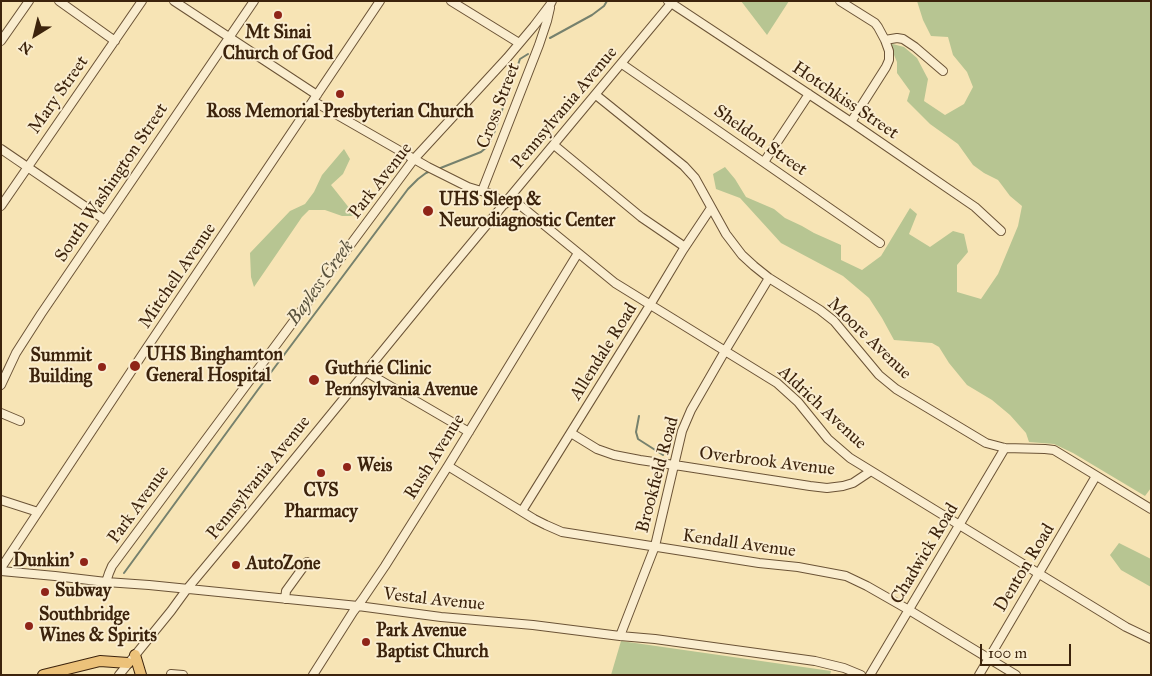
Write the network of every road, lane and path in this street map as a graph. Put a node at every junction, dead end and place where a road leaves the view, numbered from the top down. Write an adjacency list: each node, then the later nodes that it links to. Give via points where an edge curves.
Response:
1 (29, 1): 13 (street)
2 (59, 1): 14 (street)
3 (142, 1): 14 (street, Mary Street)
4 (174, 1): 11 (street)
5 (254, 1): 11 (street, South Washington Street)
6 (380, 1): 20 (street, Mitchell Avenue)
7 (450, 1): 15 (street)
8 (840, 1): 12 (street, via 875,23)
9 (671, 2): 16 (street, Pennsylvania Avenue); 19 (street, Hotchkiss Street)
10 (551, 3): 15 (street, Park Avenue); 27 (street, Cross Street, via 539,45)
11 (229, 38): 20 (street); 31 (street, South Washington Street)
12 (885, 40): 17 (street, via 903,39); 21 (street, via 889,60)
13 (1, 41)
14 (115, 41): 26 (street, Mary Street)
15 (519, 43): 24 (street, Park Avenue)
16 (622, 64): 18 (street, Pennsylvania Avenue); 25 (street, Sheldon Street)
17 (943, 71)
18 (596, 94): 22 (street, Pennsylvania Avenue); 30 (street, Moore Avenue, via 690,172)
19 (809, 94): 21 (street, Hotchkiss Street); 25 (street)
20 (315, 98): 24 (street); 52 (street, Mitchell Avenue)
21 (851, 122): 32 (street, Hotchkiss Street, via 974,207)
22 (554, 145): 28 (street, Pennsylvania Avenue); 34 (street, via 641,217)
23 (1, 148): 26 (street)
24 (414, 159): 27 (street); 59 (street, Park Avenue, via 112,566)
25 (764, 162): 33 (street, Sheldon Street)
26 (28, 167): 29 (street, Mary Street); 31 (street)
27 (482, 191): 28 (street)
28 (508, 201): 35 (street, Aldrich Avenue); 39 (street, Pennsylvania Avenue)
29 (1, 206)
30 (711, 208): 34 (street, Allendale Road); 36 (street, Moore Avenue, via 742,255)
31 (105, 220): 40 (street, South Washington Street, via 16,353)
32 (1001, 231)
33 (880, 243)
34 (685, 246): 37 (street, Allendale Road)
35 (578, 253): 37 (street, Aldrich Avenue, via 615,283); 43 (street, Rush Avenue)
36 (769, 278): 38 (street, Brookfield Road); 45 (street, Moore Avenue, via 834,321 896,389 986,443)
37 (650, 305): 38 (street, Aldrich Avenue); 44 (street, Allendale Road)
38 (724, 350): 46 (street, Brookfield Road, via 691,410); 48 (street, Aldrich Avenue, via 777,383 798,402 828,439)
39 (366, 372): 43 (street); 60 (street, Pennsylvania Avenue)
40 (1, 385)
41 (1, 413): 42 (street)
42 (20, 420)
43 (469, 432): 47 (street, Rush Avenue)
44 (571, 433): 46 (street, Overbrook Avenue, via 597,449); 53 (street, Allendale Road)
45 (1005, 448): 49 (street, Moore Avenue, via 1054,450); 54 (street, Chadwick Road)
46 (674, 465): 48 (street, Overbrook Avenue, via 827,488 854,483); 55 (street, Brookfield Road)
47 (448, 466): 53 (street, Kendall Avenue); 62 (street, Rush Avenue)
48 (872, 471): 54 (street, Aldrich Avenue)
49 (1096, 476): 51 (street, Moore Avenue); 58 (street, Denton Road)
50 (1, 500): 52 (street)
51 (1151, 509)
52 (38, 512): 57 (street, Mitchell Avenue)
53 (522, 512): 55 (street, Kendall Avenue, via 562,532)
54 (959, 525): 58 (street, Aldrich Avenue); 63 (street, Chadwick Road)
55 (655, 546): 63 (street, Kendall Avenue, via 846,576); 64 (street, Brookfield Road)
56 (307, 562): 61 (street, via 286,590)
57 (1, 569): 59 (street, Vestal Avenue)
58 (1039, 574): 65 (street, Aldrich Avenue); 67 (street, Denton Road)
59 (106, 582): 60 (street, Vestal Avenue)
60 (187, 589): 61 (street, Vestal Avenue); 66 (street, Pennsylvania Avenue)
61 (285, 599): 62 (street, Vestal Avenue)
62 (358, 606): 64 (street, Vestal Avenue); 73 (street, Rush Avenue)
63 (909, 610): 67 (street, Kendall Avenue); 75 (street, Chadwick Road)
64 (620, 636): 74 (street, Vestal Avenue, via 815,661)
65 (1151, 639)
66 (132, 659): 69 (main road, via 100,661); 70 (street, Pennsylvania Avenue); 71 (main road)
67 (988, 659): 76 (street, Denton Road); 77 (street, Kendall Avenue)
68 (171, 674): 72 (street)
69 (43, 675)
70 (119, 675)
71 (140, 675)
72 (183, 675)
73 (313, 675)
74 (861, 675)
75 (870, 675)
76 (978, 675)
77 (1016, 675)

